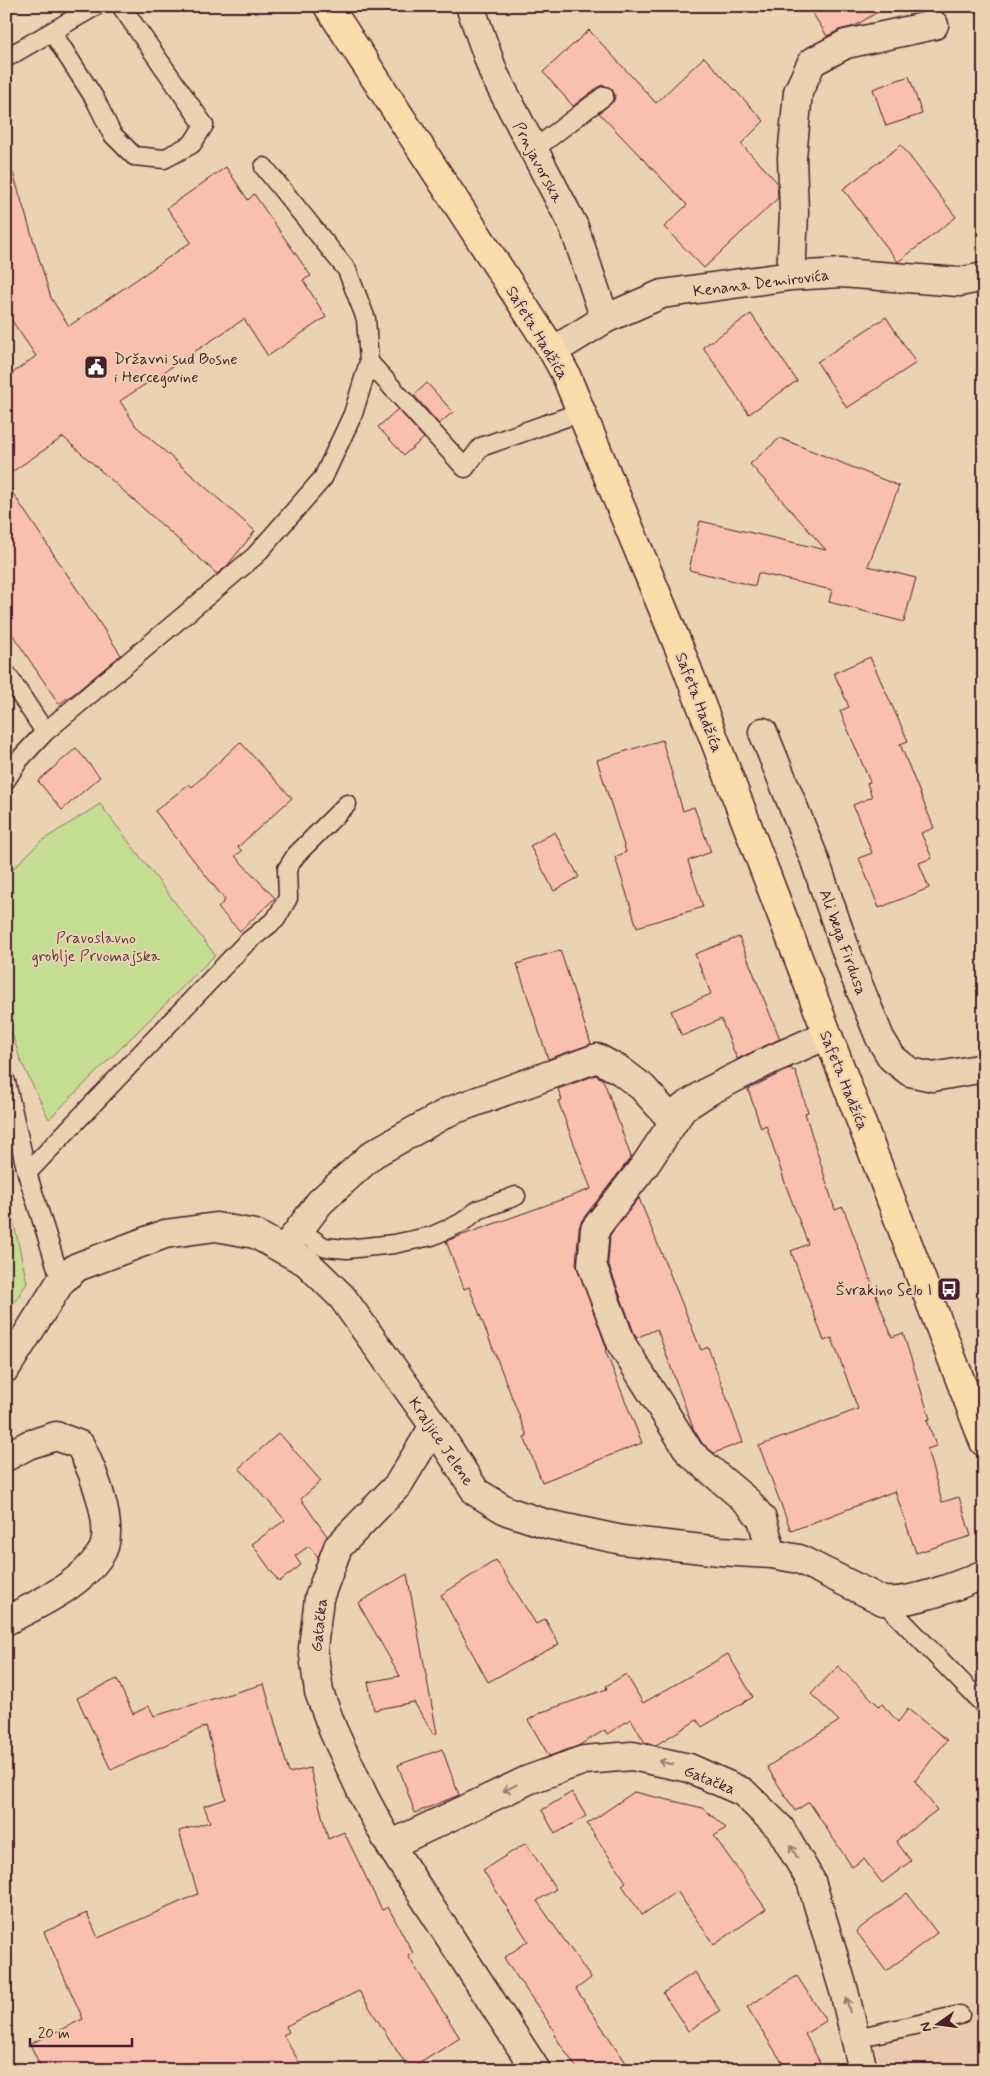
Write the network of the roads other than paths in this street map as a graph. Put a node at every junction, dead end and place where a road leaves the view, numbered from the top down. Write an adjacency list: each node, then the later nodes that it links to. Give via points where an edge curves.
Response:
1 (96, 6): 6 (lane)
2 (121, 6): 6 (lane, via 204,125 192,144 164,159 134,156 112,134 95,99)
3 (328, 6): 14 (main road, Safeta Hadžića)
4 (470, 6): 9 (street, Prnjavorska, via 494,74)
5 (934, 25): 11 (street, via 846,44 812,62 798,92 792,158)
6 (52, 32): 7 (lane)
7 (6, 58)
8 (604, 96): 9 (lane)
9 (532, 151): 13 (street, Prnjavorska, via 574,227)
10 (264, 167): 15 (lane, via 347,270 366,319)
11 (791, 276): 12 (street, Kenana Demirovića, via 841,273 959,282); 13 (street, Kenana Demirovića, via 662,294)
12 (984, 277)
13 (605, 319): 14 (street, Kenana Demirovića)
14 (553, 352): 16 (main road, Safeta Hadžića)
15 (369, 362): 16 (lane, via 465,468 481,447); 18 (lane, via 354,414 323,478 262,548)
16 (582, 412): 22 (main road, Safeta Hadžića, via 680,650)
17 (6, 673): 18 (lane)
18 (45, 732): 20 (lane, via 19,760)
19 (763, 732): 23 (street, Ali bega Firdusa, via 814,858 854,974 880,1038 892,1058 910,1072 933,1077)
20 (6, 780)
21 (348, 804): 26 (lane, via 296,855 287,869 288,898 276,920 245,944)
22 (827, 1035): 25 (street, via 710,1091 683,1108); 32 (main road, Safeta Hadžića)
23 (984, 1068)
24 (6, 1082): 26 (lane)
25 (673, 1121): 28 (street, via 642,1086 597,1058 450,1111 372,1154 320,1202); 34 (street, via 645,1165 595,1229 592,1265 627,1354 690,1454 748,1502 762,1519)
26 (27, 1173): 29 (lane)
27 (516, 1196): 28 (lane, via 478,1210 461,1223 432,1236 394,1244 347,1249)
28 (291, 1240): 29 (street, Kraljice Jelene, via 216,1227 165,1234 77,1266); 31 (street, Kraljice Jelene, via 306,1262 342,1297)
29 (61, 1281): 30 (street, Kraljice Jelene)
30 (6, 1368)
31 (434, 1426): 34 (street, Kraljice Jelene, via 476,1492 506,1511 622,1540); 39 (street, Gatačka, via 398,1485 338,1547 318,1598 313,1648 319,1692 365,1799)
32 (984, 1442)
33 (6, 1457): 37 (street, via 28,1445 56,1436 80,1445 103,1502 106,1535 102,1554 74,1583)
34 (772, 1554): 36 (street, Kraljice Jelene, via 799,1559)
35 (984, 1574): 36 (street, via 921,1596 894,1602)
36 (882, 1601): 38 (lane)
37 (6, 1621)
38 (984, 1705)
39 (390, 1845): 41 (street, Gatačka, one-way to 39, via 811,1881 780,1828 743,1792 689,1768 632,1756 584,1760 528,1780); 42 (street, Gatačka)
40 (960, 2015): 41 (lane)
41 (856, 2038): 43 (street, Gatačka)
42 (536, 2070)
43 (863, 2070)

